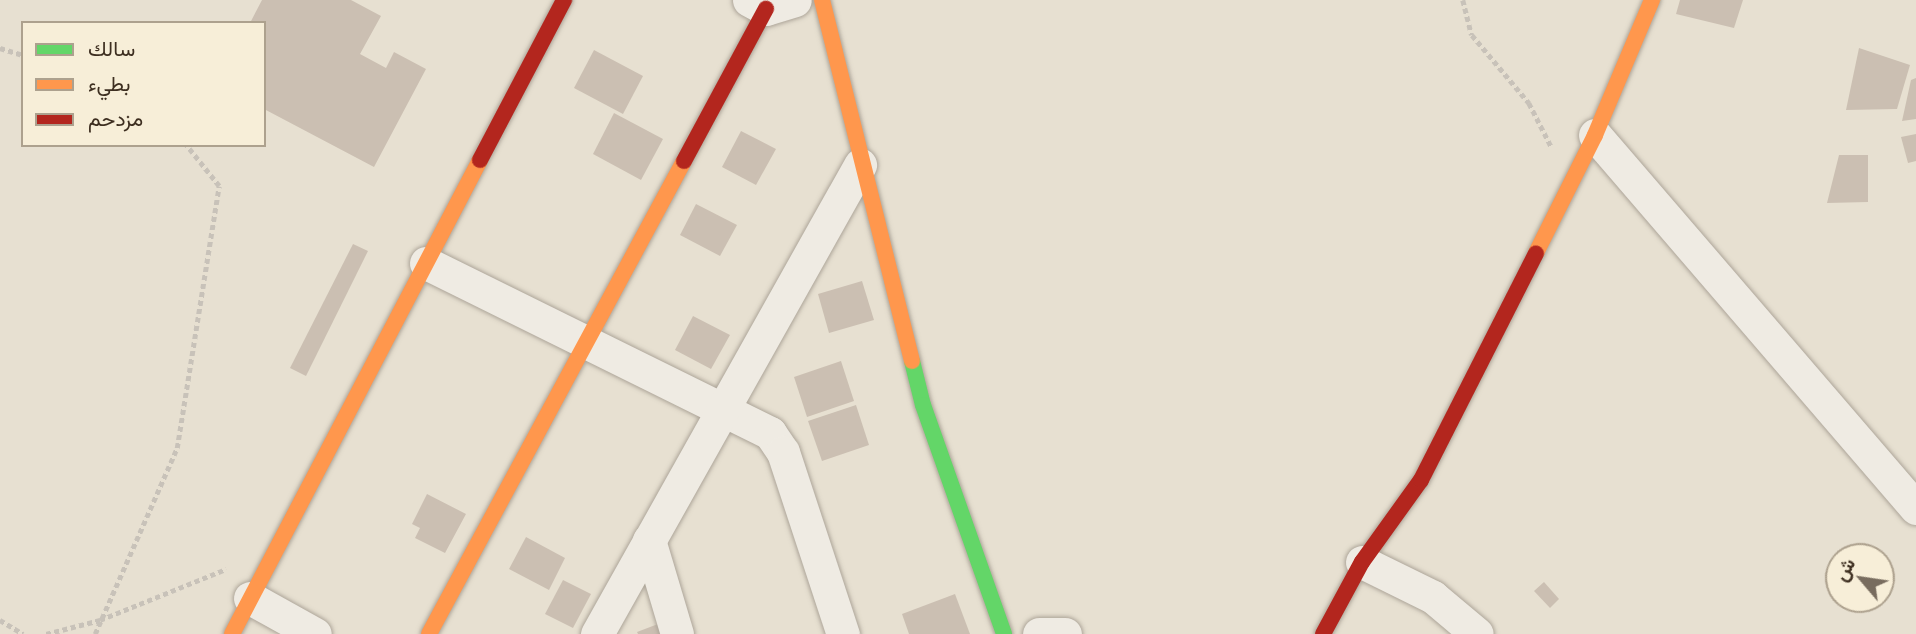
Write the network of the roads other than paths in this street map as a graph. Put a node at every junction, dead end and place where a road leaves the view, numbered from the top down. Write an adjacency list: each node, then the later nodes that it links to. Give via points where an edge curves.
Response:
1 (564, 0): 7 (street)
2 (822, 0): 6 (street)
3 (1652, 0): 5 (street)
4 (770, 3): 8 (street)
5 (1595, 135): 10 (street); 12 (street, via 1421,480)
6 (860, 165): 9 (street); 20 (street, via 923,405)
7 (426, 263): 8 (street); 13 (street)
8 (585, 346): 9 (street); 16 (street)
9 (720, 408): 11 (street); 19 (street, via 770,433 783,452)
10 (1916, 508)
11 (649, 540): 17 (street); 18 (street)
12 (1362, 562): 23 (street); 24 (street, via 1433,597)
13 (250, 598): 14 (street); 15 (street)
14 (232, 634)
15 (315, 634)
16 (429, 634)
17 (597, 634)
18 (677, 634)
19 (844, 634)
20 (1004, 634)
21 (1039, 634): 22 (street)
22 (1065, 634)
23 (1323, 634)
24 (1477, 634)

